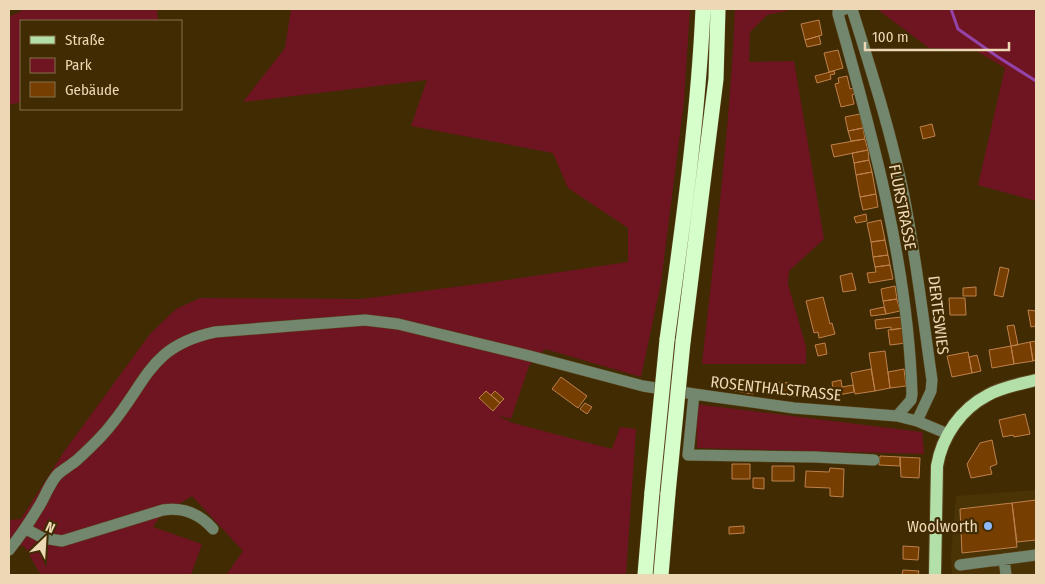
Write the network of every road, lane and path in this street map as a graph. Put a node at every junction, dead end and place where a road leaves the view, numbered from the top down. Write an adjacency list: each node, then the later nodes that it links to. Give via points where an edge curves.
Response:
1 (703, 9): 17 (highway, bridge, via 695,126 667,340)
2 (718, 9): 18 (highway, bridge, via 716,79 683,342)
3 (845, 9): 7 (street, FLURSTRASSE, via 838,14 878,162 906,316 912,394)
4 (852, 9): 8 (street, DERTESWIES, via 894,151 917,267 932,380)
5 (1036, 380): 9 (main road, via 988,395 957,420)
6 (694, 394): 7 (street, ROSENTHALSTRASSE, via 794,408); 10 (street, ROSENTHALSTRASSE, via 688,455); 11 (street, via 643,386 398,324 365,320 215,332 180,342 162,355 98,441 58,474)
7 (897, 416): 8 (street, ROSENTHALSTRASSE)
8 (917, 421): 9 (street, ROSENTHALSTRASSE)
9 (948, 434): 19 (main road, via 937,466)
10 (874, 460)
11 (26, 528): 12 (street, via 42,538 62,541 174,508 200,516); 13 (street)
12 (213, 529)
13 (9, 550)
14 (1036, 555): 15 (street)
15 (1004, 559): 16 (street); 20 (street)
16 (960, 564)
17 (646, 575)
18 (661, 575)
19 (935, 575)
20 (1006, 575)

